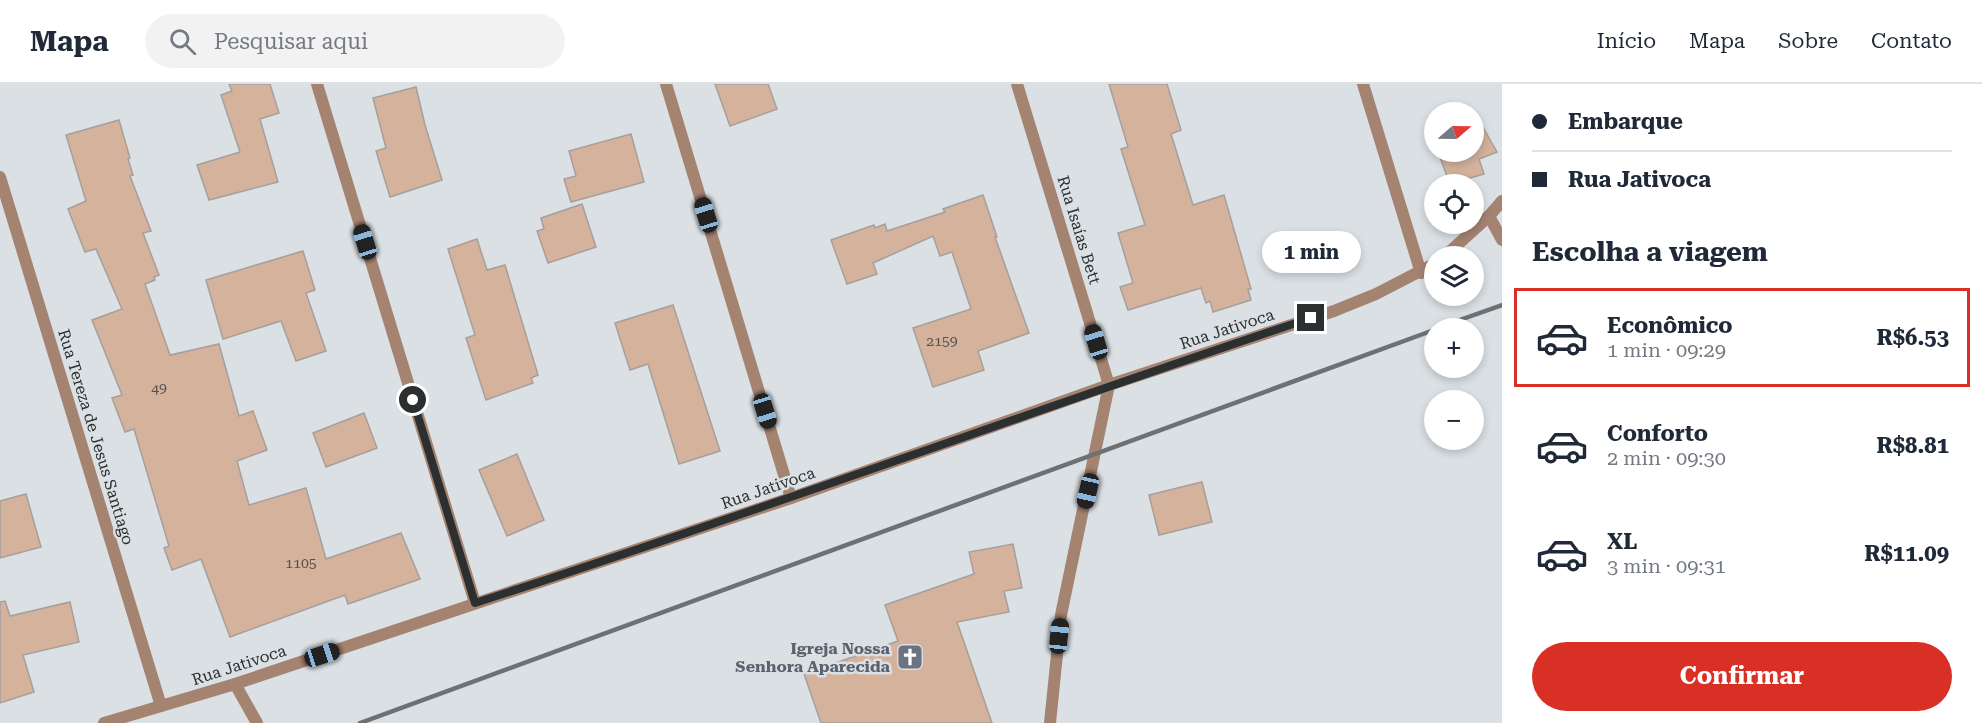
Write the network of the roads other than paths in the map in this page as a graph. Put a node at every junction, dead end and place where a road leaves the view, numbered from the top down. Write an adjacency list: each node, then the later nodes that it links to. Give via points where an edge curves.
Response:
1 (316, 84): 14 (street)
2 (666, 84): 13 (street)
3 (1017, 84): 12 (street, Rua Isaías Bett)
4 (1363, 84): 11 (street)
5 (0, 177): 16 (street, Rua Tereza de Jesus Santiago)
6 (1502, 201): 7 (street)
7 (1490, 216): 8 (street); 9 (street)
8 (1502, 240)
9 (1456, 246)
10 (1424, 271): 11 (street, Rua Jativoca)
11 (1421, 273): 12 (street, Rua Jativoca, via 1334,311)
12 (1109, 385): 13 (street, Rua Jativoca); 19 (street, via 1061,615)
13 (791, 498): 14 (street, Rua Jativoca)
14 (475, 603): 15 (street, Rua Jativoca)
15 (235, 684): 16 (street, Rua Jativoca); 18 (street)
16 (161, 706): 17 (street, Rua Jativoca)
17 (104, 723)
18 (257, 723)
19 (1050, 723)

